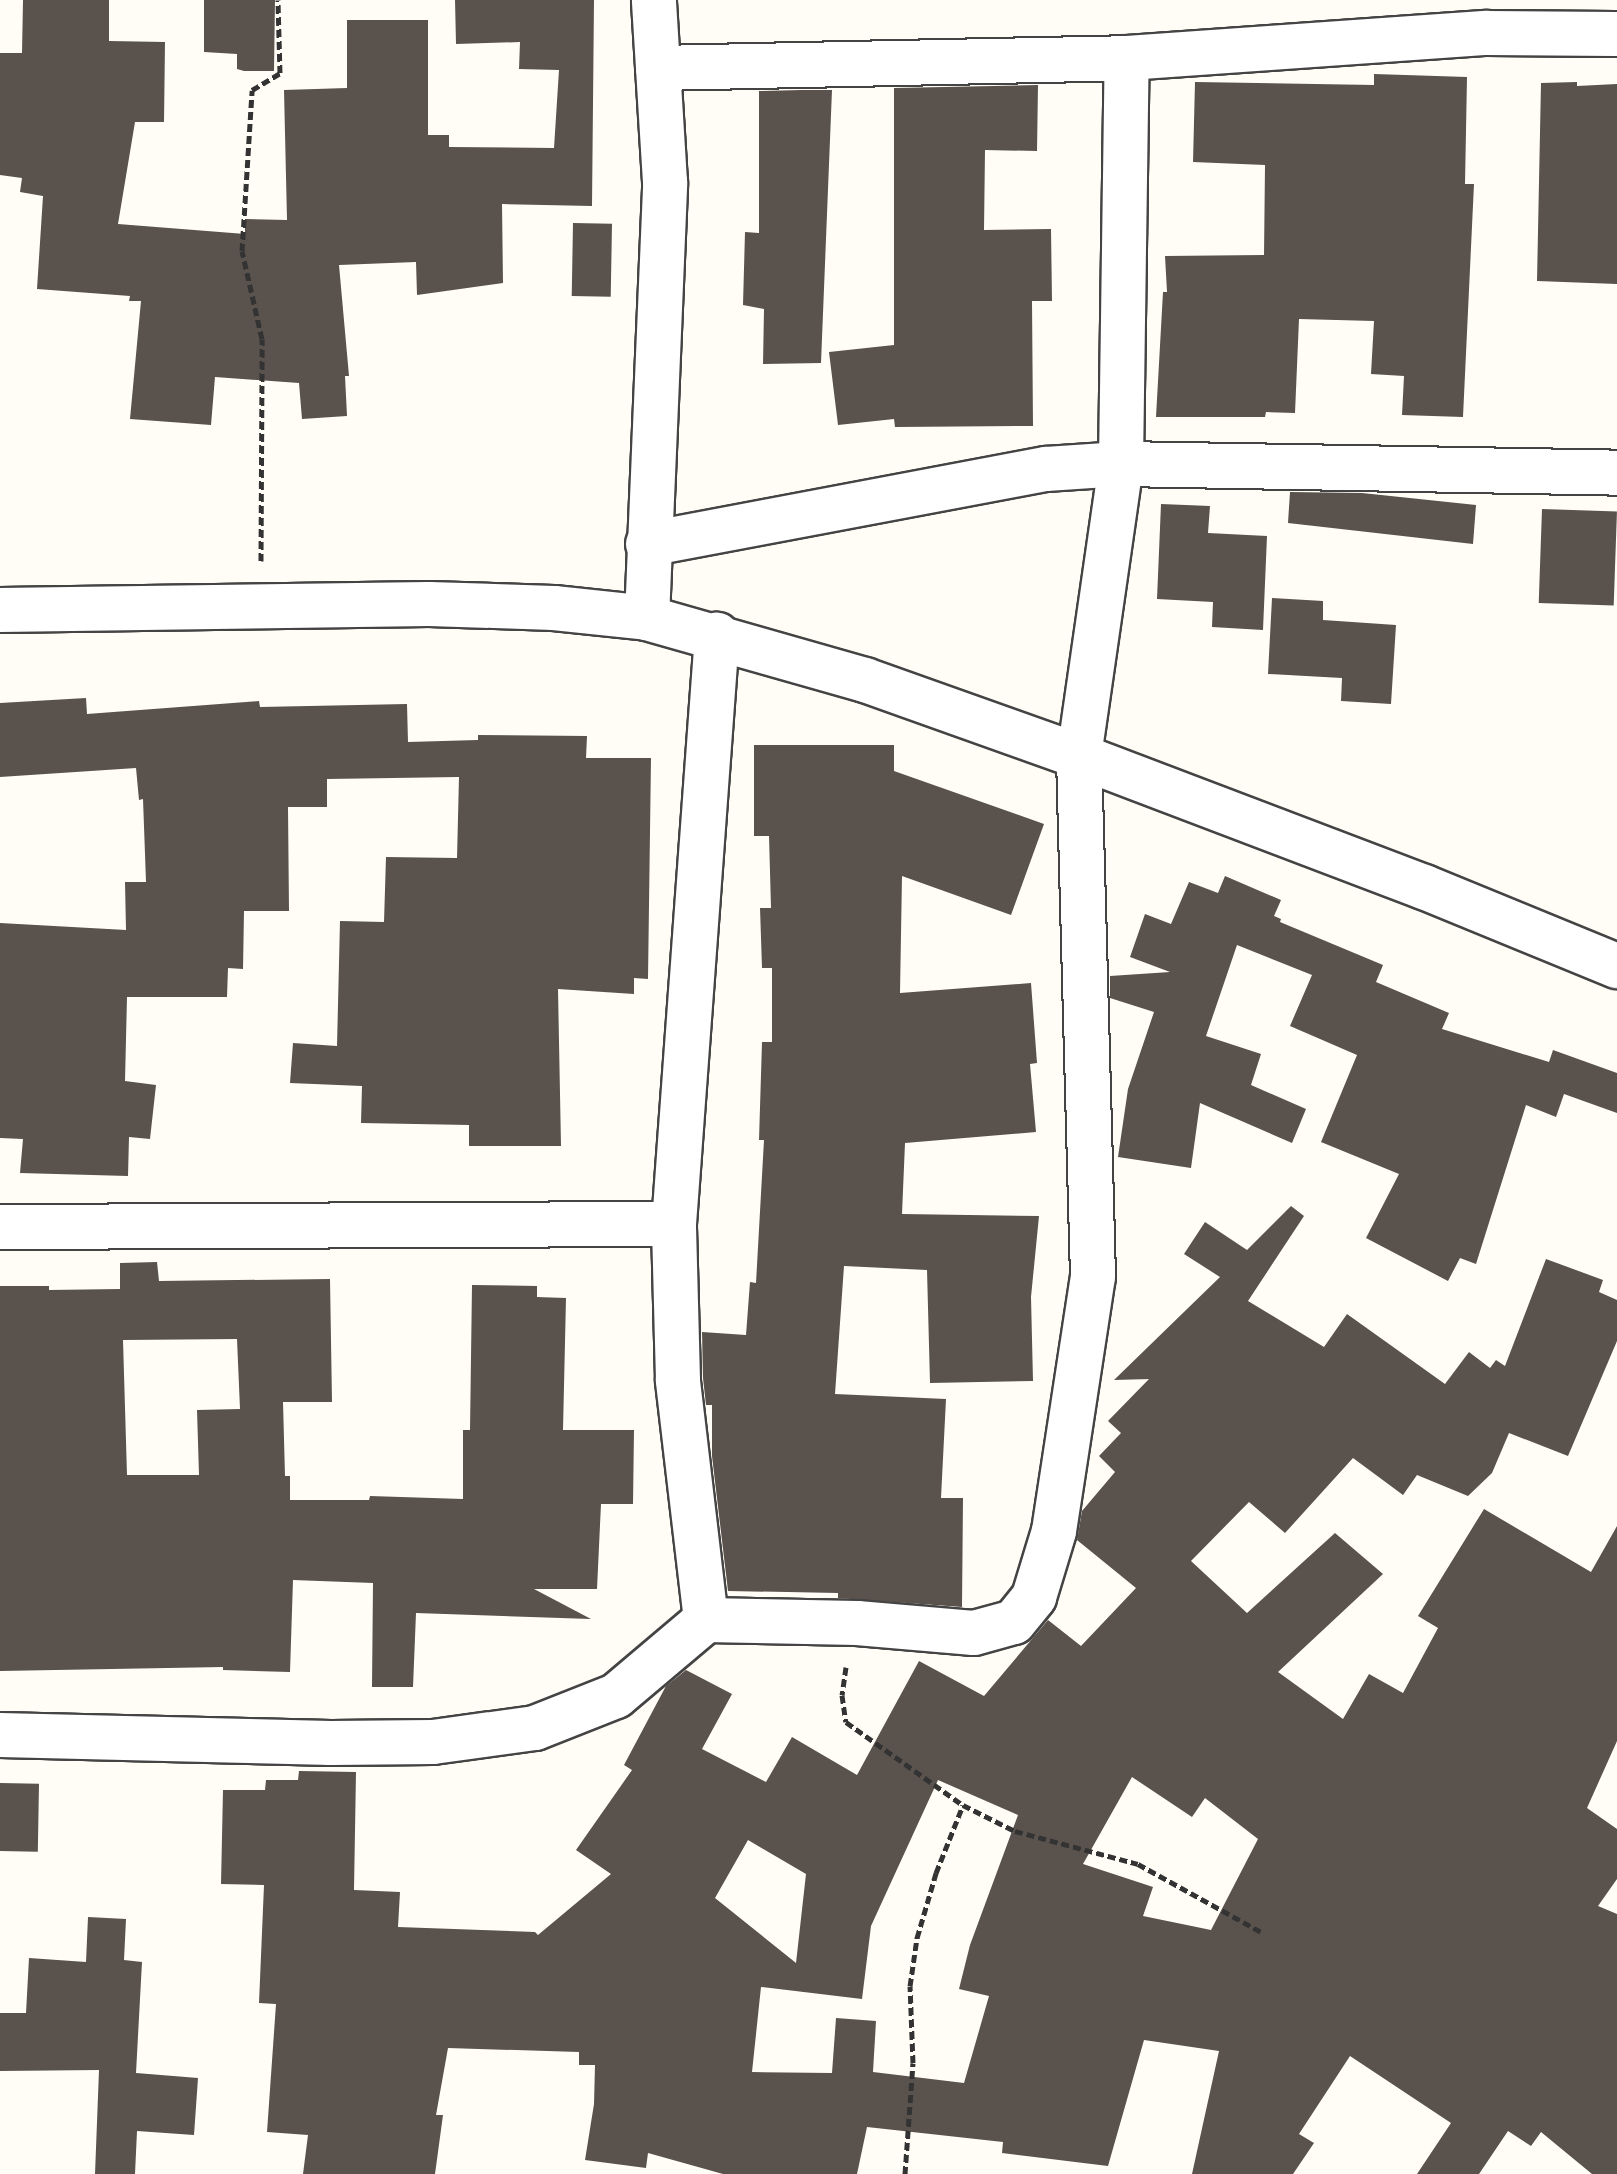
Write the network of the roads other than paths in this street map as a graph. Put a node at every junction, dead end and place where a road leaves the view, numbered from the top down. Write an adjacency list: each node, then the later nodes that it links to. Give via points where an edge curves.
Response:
1 (654, 0): 5 (street)
2 (1487, 17): 3 (street); 4 (street)
3 (1617, 34)
4 (1127, 58): 5 (street); 6 (street)
5 (658, 68): 8 (street, via 665,182)
6 (1121, 464): 7 (street); 8 (street, via 1046,469); 12 (street)
7 (1617, 473)
8 (648, 544): 10 (street)
9 (0, 610): 10 (street, via 498,605)
10 (647, 618): 11 (street)
11 (717, 635): 12 (street, via 865,680); 14 (street)
12 (1079, 756): 13 (street); 16 (street, via 1093,1277 1054,1531 1034,1597 1014,1622 974,1633 857,1623)
13 (1617, 966)
14 (674, 1224): 15 (street); 16 (street, via 678,1380)
15 (0, 1227)
16 (706, 1620): 17 (street, via 616,1696 535,1728 433,1742)
17 (0, 1735)

